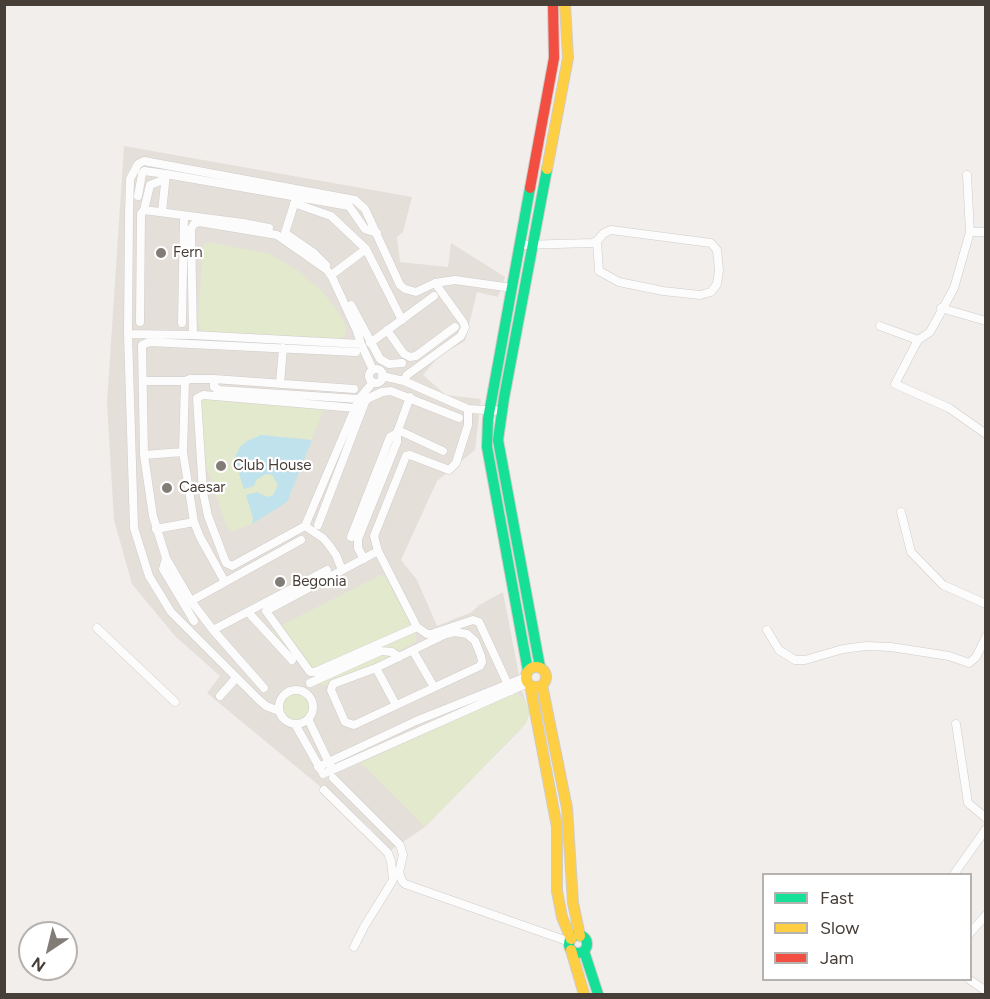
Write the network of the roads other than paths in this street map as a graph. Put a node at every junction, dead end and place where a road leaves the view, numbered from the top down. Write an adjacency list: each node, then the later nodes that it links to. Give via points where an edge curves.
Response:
1 (553, 4): 15 (street, via 554,57)
2 (565, 4): 16 (street, via 568,58)
3 (166, 174): 5 (street, via 144,171 140,196); 6 (street); 7 (street, via 150,185); 8 (street)
4 (967, 175): 10 (street)
5 (129, 196): 13 (street, via 132,171 144,161 349,197 365,208); 30 (street)
6 (295, 200): 12 (street); 13 (street, via 349,206 365,229); 17 (street, via 332,216)
7 (144, 210): 8 (street); 25 (street)
8 (162, 212): 9 (street)
9 (184, 216): 12 (street); 26 (street)
10 (970, 232): 11 (street); 22 (street, via 954,288)
11 (986, 232)
12 (285, 233): 18 (street)
13 (377, 233): 19 (street, via 400,285 420,292)
14 (597, 241): 14 (street, via 611,230 711,243 717,250 717,284 711,292 700,295 619,282 599,271); 16 (street)
15 (520, 245): 16 (street); 20 (street)
16 (534, 245): 51 (street)
17 (366, 249): 18 (street); 23 (street)
18 (334, 273): 33 (street)
19 (435, 283): 20 (street, via 449,279); 42 (street, via 463,322 463,332)
20 (512, 288): 50 (street)
21 (434, 296): 23 (street)
22 (941, 308): 24 (street); 32 (street, via 930,332)
23 (402, 320): 29 (street)
24 (986, 321)
25 (140, 322)
26 (182, 323)
27 (880, 326): 32 (street)
28 (455, 327): 29 (street, via 410,357)
29 (387, 330): 33 (street)
30 (129, 334): 31 (street); 74 (street, via 134,528 149,576 171,612)
31 (194, 335): 35 (street); 35 (street, via 191,230 198,222 272,233 327,270 357,331)
32 (918, 340): 54 (street, via 895,384 949,408)
33 (370, 343): 36 (street, via 383,361)
34 (283, 348): 35 (street); 40 (street, via 146,342 142,348); 44 (street)
35 (358, 348): 37 (street)
36 (402, 363)
37 (373, 370): 38 (street, via 379,370); 43 (street, via 369,375)
38 (382, 376): 42 (street); 43 (street, via 379,382)
39 (214, 379): 41 (street); 44 (street); 47 (street, via 214,387 219,390)
40 (143, 381): 41 (street); 57 (street)
41 (185, 381): 56 (street)
42 (404, 381): 49 (street)
43 (373, 382): 47 (street)
44 (280, 384): 45 (street)
45 (354, 389)
46 (411, 397): 52 (street); 53 (street); 60 (street, via 391,391 365,402)
47 (359, 399): 48 (street)
48 (355, 408): 61 (street); 61 (street, via 203,395 197,398 202,492 226,563 232,566)
49 (468, 409): 50 (street); 65 (street, via 468,425 453,468 449,470 410,455 405,457 374,536)
50 (490, 410): 51 (street); 87 (street, via 487,447)
51 (502, 411): 83 (street, via 498,440)
52 (459, 418)
53 (398, 431): 55 (street); 63 (street, via 390,437); 67 (street, via 358,539)
54 (986, 434)
55 (443, 451)
56 (183, 452): 57 (street); 59 (street)
57 (144, 455): 62 (street)
58 (901, 512): 72 (street, via 911,552 943,585)
59 (194, 522): 62 (street); 70 (street)
60 (318, 525)
61 (305, 526): 69 (street, via 329,545)
62 (156, 530): 66 (street)
63 (351, 537)
64 (301, 540): 70 (street)
65 (378, 551): 67 (street); 75 (street)
66 (166, 558): 71 (street); 74 (street, via 162,569 195,620)
67 (364, 559): 69 (street)
68 (327, 570): 73 (street)
69 (342, 570): 85 (street, via 266,611)
70 (225, 582): 71 (street)
71 (191, 601): 77 (street)
72 (986, 604)
73 (248, 612): 77 (street); 82 (street)
74 (186, 627): 86 (street)
75 (417, 627): 85 (street); 91 (street, via 431,634 477,620)
76 (97, 628): 95 (street)
77 (213, 630): 92 (street)
78 (767, 630): 79 (street, via 779,650 795,660 866,646 949,656 969,663)
79 (986, 637)
80 (413, 651): 81 (street); 90 (street); 90 (street, via 455,632 467,634 475,641 480,666)
81 (399, 657): 84 (street); 88 (street, via 381,651)
82 (292, 660)
83 (540, 667): 87 (street, via 533,667); 89 (street, via 546,675)
84 (376, 668): 96 (street); 96 (street, via 331,686 345,722 354,725)
85 (312, 673): 88 (street)
86 (236, 678): 94 (street); 97 (street, via 262,702)
87 (528, 679): 89 (street, via 536,687); 91 (street); 113 (street, via 557,826 557,891 562,917)
88 (310, 683): 93 (street)
89 (542, 685): 113 (street, via 567,808)
90 (434, 687): 96 (street)
91 (510, 687): 99 (street); 102 (street)
92 (264, 688)
93 (307, 692): 97 (street, via 295,689 285,693); 98 (street, via 314,706)
94 (220, 696)
95 (175, 702)
96 (396, 705)
97 (279, 711): 100 (street, via 285,720)
98 (308, 719): 100 (street); 104 (street)
99 (416, 721): 102 (street); 104 (street)
100 (295, 724): 103 (street)
101 (956, 724): 106 (street, via 968,803)
102 (420, 730): 104 (street)
103 (321, 770): 104 (street); 104 (street)
104 (332, 770): 110 (street, via 400,845 404,855 399,872)
105 (324, 790): 109 (street, via 388,853)
106 (986, 818)
107 (986, 829): 108 (street)
108 (955, 873)
109 (393, 880): 110 (street); 114 (street)
110 (402, 881): 113 (street)
111 (986, 915): 112 (street)
112 (972, 931)
113 (574, 940): 117 (street); 118 (street, via 579,953 584,951)
114 (354, 947)
115 (971, 981): 116 (street)
116 (986, 991)
117 (584, 994)
118 (598, 994)

